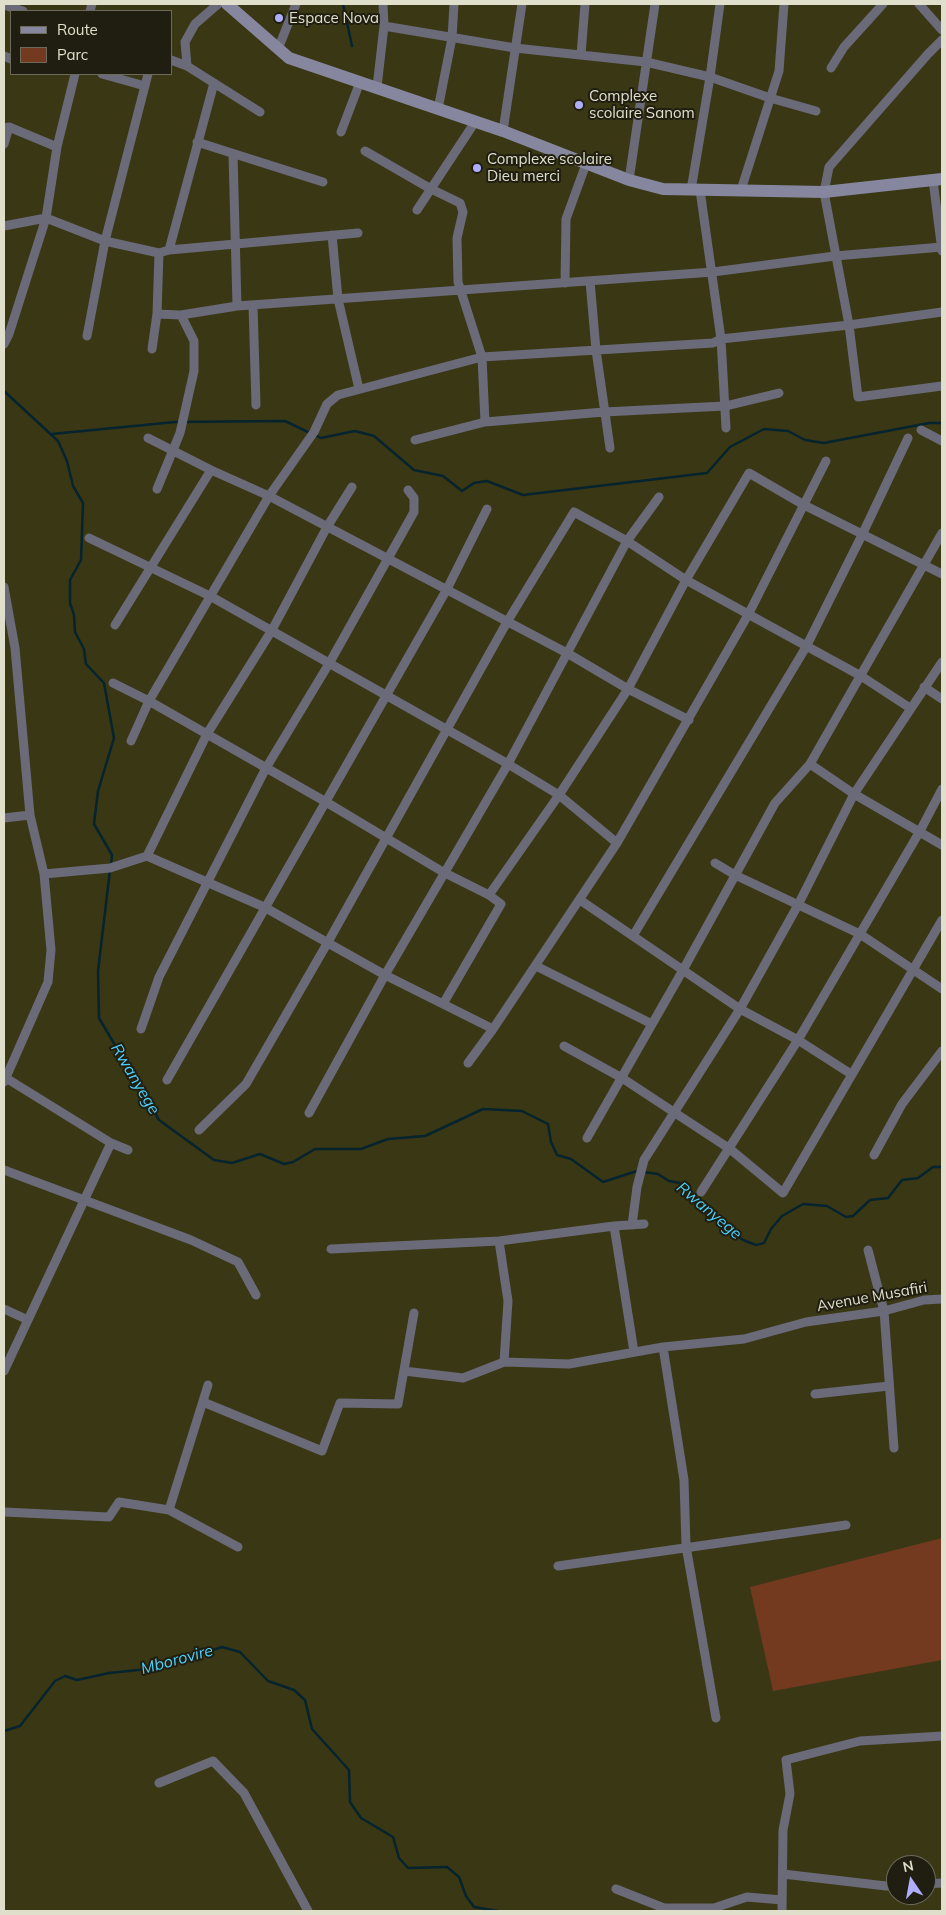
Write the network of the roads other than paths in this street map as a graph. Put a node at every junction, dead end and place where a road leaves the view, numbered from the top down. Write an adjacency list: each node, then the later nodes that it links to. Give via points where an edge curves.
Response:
1 (218, 4): 24 (street, via 195,24 185,42)
2 (227, 4): 20 (street)
3 (296, 4): 20 (street)
4 (383, 4): 15 (street)
5 (454, 4): 17 (street)
6 (522, 4): 19 (street)
7 (586, 4): 21 (street)
8 (655, 4): 23 (street)
9 (720, 4): 29 (street)
10 (784, 4): 34 (street, via 779,71)
11 (883, 4): 25 (street, via 844,48)
12 (919, 4): 16 (street)
13 (7, 6): 14 (street)
14 (20, 10)
15 (384, 26): 17 (street); 33 (street)
16 (942, 30)
17 (452, 38): 19 (street); 35 (street)
18 (942, 40): 54 (street, via 828,167)
19 (516, 48): 21 (street); 40 (street)
20 (278, 49): 30 (street, via 289,58)
21 (581, 55): 23 (street)
22 (172, 60): 24 (street)
23 (646, 62): 29 (street); 48 (street)
24 (186, 66): 31 (street)
25 (832, 68)
26 (72, 75): 44 (street)
27 (106, 75): 32 (street)
28 (148, 75): 32 (street)
29 (710, 77): 34 (street); 52 (street)
30 (360, 82): 33 (street); 41 (street)
31 (214, 83): 37 (street); 42 (street)
32 (145, 86): 60 (street)
33 (376, 87): 35 (street)
34 (770, 98): 36 (street); 53 (street)
35 (438, 109): 38 (street)
36 (816, 111)
37 (260, 112)
38 (475, 122): 40 (street); 51 (street)
39 (6, 128): 43 (street); 44 (street)
40 (503, 131): 47 (street)
41 (341, 132)
42 (197, 142): 46 (street); 63 (street)
43 (4, 144)
44 (57, 147): 56 (street)
45 (365, 150): 51 (street)
46 (233, 154): 50 (street); 61 (street)
47 (586, 164): 48 (street); 69 (street, via 566,219)
48 (629, 180): 52 (street, via 663,189)
49 (938, 180): 54 (street); 62 (street)
50 (323, 182)
51 (431, 188): 55 (street); 70 (street, via 460,203 463,212 457,238)
52 (696, 190): 53 (street); 67 (street)
53 (741, 190): 54 (street)
54 (824, 192): 66 (street)
55 (417, 210)
56 (46, 218): 57 (street); 60 (street); 80 (street)
57 (4, 226)
58 (358, 232): 59 (street)
59 (332, 235): 61 (street); 71 (street)
60 (106, 241): 65 (street); 78 (street)
61 (236, 244): 63 (street); 73 (street)
62 (942, 247): 64 (street); 66 (street)
63 (169, 250): 65 (street)
64 (942, 251)
65 (159, 253): 75 (street)
66 (835, 256): 67 (street); 77 (street)
67 (713, 272): 68 (street); 79 (street)
68 (590, 281): 69 (street); 82 (street)
69 (565, 282): 70 (street)
70 (460, 290): 71 (street); 83 (street)
71 (338, 299): 72 (street); 85 (street)
72 (253, 305): 73 (street); 87 (street)
73 (237, 306): 76 (street)
74 (942, 312): 77 (street)
75 (157, 314): 76 (street); 81 (street)
76 (181, 315): 98 (street, via 194,341 194,371)
77 (849, 325): 79 (street); 84 (street, via 858,397)
78 (87, 336)
79 (721, 339): 82 (street, via 713,344); 88 (street)
80 (4, 344)
81 (152, 349)
82 (596, 350): 83 (street); 89 (street)
83 (482, 357): 85 (street); 90 (street)
84 (942, 386)
85 (359, 389): 104 (street, via 338,395 327,404 312,434)
86 (780, 393): 88 (street)
87 (256, 405)
88 (725, 406): 89 (street); 91 (street)
89 (604, 412): 90 (street); 97 (street)
90 (485, 422): 95 (street)
91 (726, 428)
92 (921, 430): 96 (street)
93 (148, 438): 98 (street)
94 (908, 438): 110 (street)
95 (415, 440)
96 (942, 441)
97 (610, 448)
98 (173, 450): 100 (street); 102 (street)
99 (826, 461): 106 (street)
100 (211, 470): 104 (street); 115 (street)
101 (352, 486): 108 (street)
102 (157, 490)
103 (408, 490): 113 (street, via 414,498 414,512)
104 (269, 496): 108 (street); 120 (street)
105 (659, 497): 112 (street)
106 (804, 505): 110 (street); 117 (street, via 749,474); 121 (street)
107 (487, 509): 119 (street)
108 (327, 527): 113 (street); 124 (street)
109 (942, 533): 114 (street)
110 (862, 536): 114 (street); 125 (street)
111 (89, 538): 115 (street)
112 (627, 541): 117 (street); 122 (street, via 574,512); 126 (street)
113 (387, 558): 119 (street); 127 (street)
114 (925, 566): 116 (street); 129 (street)
115 (151, 568): 120 (street); 123 (street)
116 (942, 574)
117 (686, 580): 121 (street); 132 (street)
118 (4, 587): 148 (street, via 15,648)
119 (446, 589): 122 (street); 133 (street)
120 (210, 596): 124 (street); 135 (street)
121 (748, 615): 125 (street); 137 (street)
122 (507, 622): 126 (street); 138 (street)
123 (115, 625)
124 (272, 630): 127 (street); 139 (street)
125 (806, 647): 129 (street); 166 (street)
126 (567, 653): 132 (street); 141 (street)
127 (330, 662): 133 (street); 143 (street)
128 (942, 662): 131 (street)
129 (861, 676): 136 (street); 142 (street)
130 (113, 683): 135 (street)
131 (924, 687): 134 (street); 136 (street)
132 (628, 689): 137 (street); 146 (street)
133 (387, 694): 138 (street); 147 (street)
134 (942, 699)
135 (150, 701): 139 (street); 140 (street)
136 (910, 708): 145 (street)
137 (689, 720): 152 (street)
138 (446, 729): 141 (street); 151 (street)
139 (207, 734): 143 (street); 154 (street)
140 (132, 741)
141 (508, 764): 146 (street); 156 (street)
142 (810, 764): 145 (street); 158 (street, via 775,803)
143 (266, 768): 147 (street); 159 (street)
144 (942, 790): 150 (street)
145 (854, 794): 150 (street); 162 (street)
146 (559, 795): 152 (street); 160 (street)
147 (326, 802): 151 (street); 163 (street)
148 (30, 815): 149 (street); 157 (street)
149 (4, 818)
150 (920, 832): 153 (street); 165 (street)
151 (386, 838): 156 (street); 167 (street)
152 (617, 843): 161 (street)
153 (942, 845)
154 (147, 856): 157 (street, via 110,868); 159 (street)
155 (715, 863): 158 (street)
156 (443, 872): 160 (street); 171 (street)
157 (44, 874): 184 (street, via 51,950 48,982)
158 (735, 875): 162 (street); 170 (street)
159 (207, 883): 163 (street); 176 (street, via 160,977)
160 (489, 895): 173 (street, via 502,904)
161 (580, 900): 166 (street); 168 (street)
162 (798, 904): 165 (street); 174 (street)
163 (264, 907): 167 (street); 185 (street)
164 (942, 920): 169 (street)
165 (860, 934): 169 (street); 178 (street)
166 (633, 936): 170 (street)
167 (328, 942): 171 (street); 188 (street, via 246,1084)
168 (536, 966): 175 (street); 177 (street)
169 (913, 969): 172 (street); 182 (street)
170 (683, 970): 174 (street); 175 (street)
171 (385, 975): 173 (street); 187 (street)
172 (942, 989)
173 (443, 1004): 177 (street)
174 (740, 1009): 178 (street); 186 (street)
175 (652, 1024): 183 (street)
176 (141, 1029)
177 (494, 1030): 181 (street)
178 (798, 1040): 182 (street); 191 (street)
179 (564, 1046): 183 (street)
180 (942, 1051): 193 (street, via 902,1104)
181 (468, 1063)
182 (851, 1074): 191 (street, via 783,1192)
183 (622, 1078): 186 (street); 189 (street)
184 (5, 1080): 190 (street)
185 (167, 1080)
186 (675, 1112): 191 (street); 198 (street, via 644,1160)
187 (309, 1113)
188 (199, 1130)
189 (587, 1138)
190 (111, 1143): 192 (street); 196 (street)
191 (730, 1149): 195 (street)
192 (128, 1150)
193 (874, 1155)
194 (4, 1170): 196 (street)
195 (701, 1192)
196 (84, 1200): 203 (street, via 191,1240 238,1262); 208 (street)
197 (644, 1224): 198 (street)
198 (632, 1225): 199 (street)
199 (614, 1226): 200 (street); 210 (street)
200 (499, 1241): 201 (street); 211 (street, via 508,1301)
201 (331, 1249)
202 (868, 1250): 206 (street)
203 (256, 1295)
204 (942, 1299): 206 (street, Avenue Musafiri, via 924,1300)
205 (4, 1309): 208 (street)
206 (884, 1311): 209 (street, Avenue Musafiri, via 806,1322 744,1339); 215 (street)
207 (414, 1314): 213 (street)
208 (28, 1320): 212 (street)
209 (662, 1347): 210 (street, Avenue Musafiri); 222 (street, via 684,1480)
210 (634, 1352): 211 (street, Avenue Musafiri, via 569,1364)
211 (504, 1362): 213 (street, via 463,1378)
212 (4, 1371)
213 (404, 1371): 217 (street, via 398,1404 340,1403 322,1451)
214 (208, 1385): 217 (street)
215 (889, 1386): 216 (street); 218 (street)
216 (815, 1394)
217 (203, 1402): 219 (street)
218 (894, 1448)
219 (169, 1510): 220 (street, via 120,1502 109,1517); 223 (street)
220 (4, 1512)
221 (846, 1525): 222 (street)
222 (686, 1546): 224 (street); 225 (street)
223 (238, 1547)
224 (558, 1566)
225 (716, 1718)
226 (942, 1736): 228 (street, via 860,1742 786,1760 790,1794 783,1830)
227 (159, 1783): 232 (street, via 214,1761 244,1793)
228 (782, 1874): 229 (street); 231 (street)
229 (886, 1886)
230 (616, 1889): 231 (street, via 664,1908 714,1908 748,1897)
231 (782, 1900): 233 (street)
232 (308, 1911)
233 (782, 1911)

